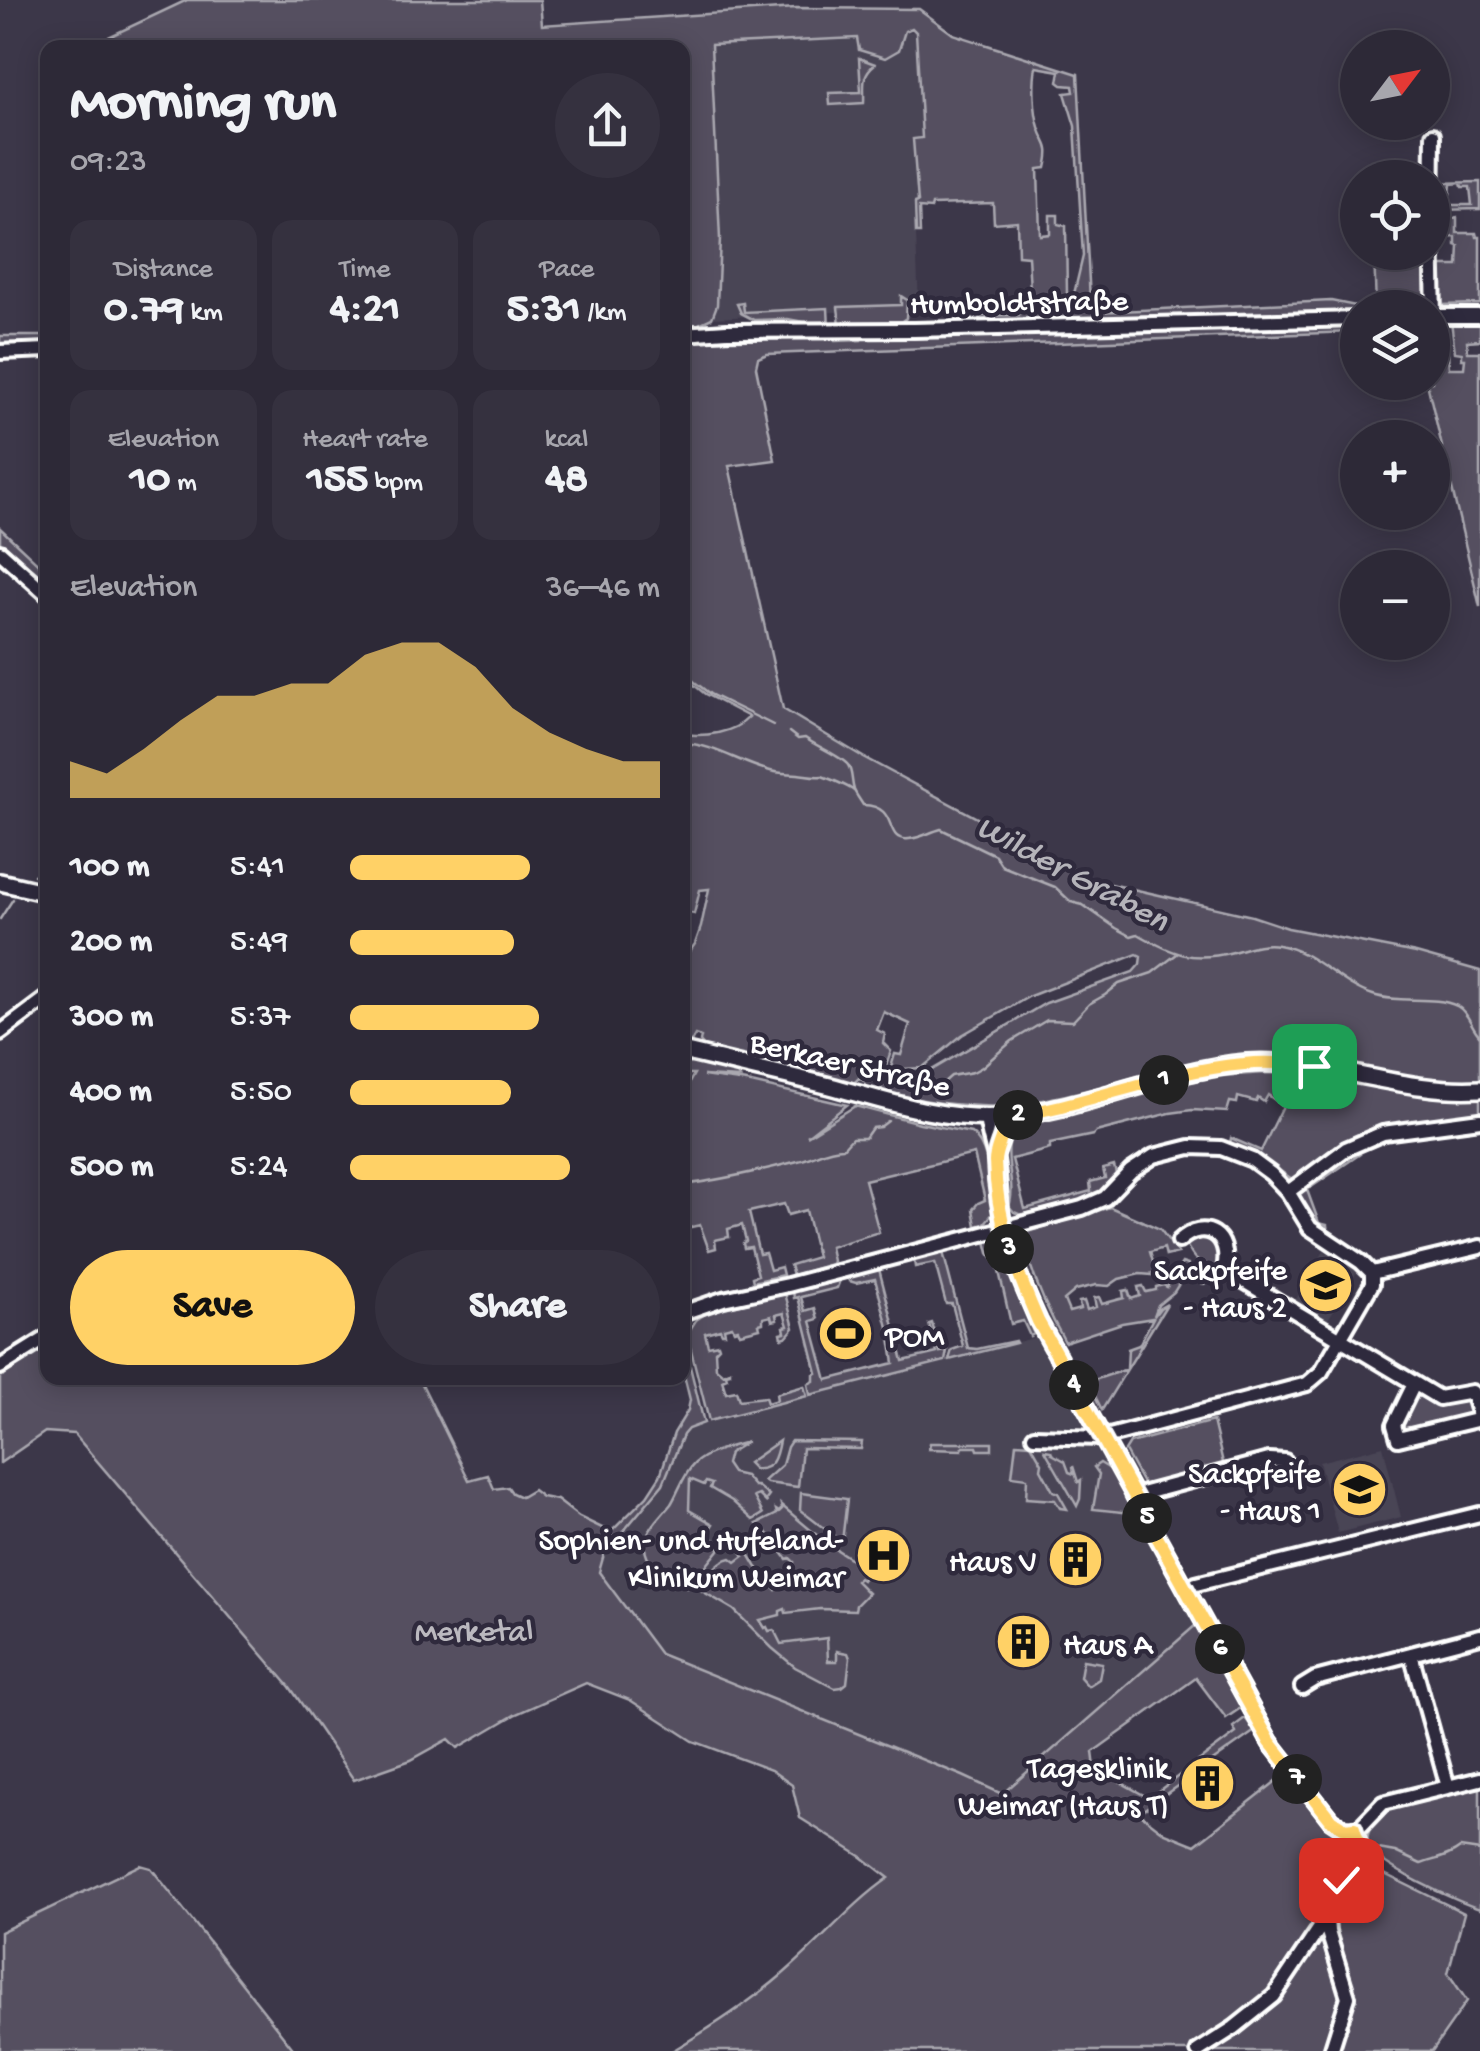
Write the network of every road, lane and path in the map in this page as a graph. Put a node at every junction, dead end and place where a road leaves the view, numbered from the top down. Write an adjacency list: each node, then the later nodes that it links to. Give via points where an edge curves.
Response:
1 (1450, 316): 2 (street)
2 (1480, 316)
3 (1340, 319): 4 (street, Humboldtstraße)
4 (690, 334)
5 (40, 350): 6 (street)
6 (0, 352)
7 (0, 552): 8 (street)
8 (40, 589)
9 (0, 882): 10 (main road)
10 (40, 892)
11 (40, 1003): 12 (street)
12 (0, 1032)
13 (690, 1053): 15 (main road, Berkaer Straße, via 909,1107)
14 (1480, 1089): 15 (main road, Berkaer Straße, via 1301,1065 1244,1064)
15 (994, 1118): 18 (street, via 990,1142)
16 (1480, 1120): 17 (street, via 1383,1133 1346,1149)
17 (1288, 1192): 18 (street, via 1252,1160 1221,1148 1190,1147 1139,1165 1097,1202); 21 (street, via 1310,1228)
18 (1004, 1227): 22 (street); 29 (street, via 1038,1321)
19 (1178, 1241): 23 (street, via 1197,1230 1216,1234 1225,1248 1224,1270)
20 (1480, 1247): 21 (street)
21 (1372, 1273): 23 (street)
22 (690, 1310)
23 (1339, 1340): 26 (street); 29 (street, via 1307,1384)
24 (40, 1342): 25 (street)
25 (0, 1367)
26 (1414, 1384): 27 (street, via 1439,1398 1472,1392); 27 (street, via 1394,1425 1398,1440)
27 (1480, 1420)
28 (1034, 1436): 29 (street)
29 (1102, 1438): 31 (street)
30 (1285, 1461): 31 (street)
31 (1134, 1496): 33 (street)
32 (1480, 1514): 33 (street)
33 (1187, 1590): 39 (street, via 1280,1756 1331,1820)
34 (1480, 1636): 35 (street)
35 (1411, 1654): 36 (street); 38 (street)
36 (1302, 1688)
37 (1480, 1779): 38 (street)
38 (1448, 1787): 39 (street, via 1383,1804)
39 (1354, 1828): 40 (street, via 1364,1859 1341,1880)
40 (1328, 1911): 41 (street, via 1274,1996); 42 (street, via 1348,1997)
41 (1198, 2051)
42 (1331, 2051)

